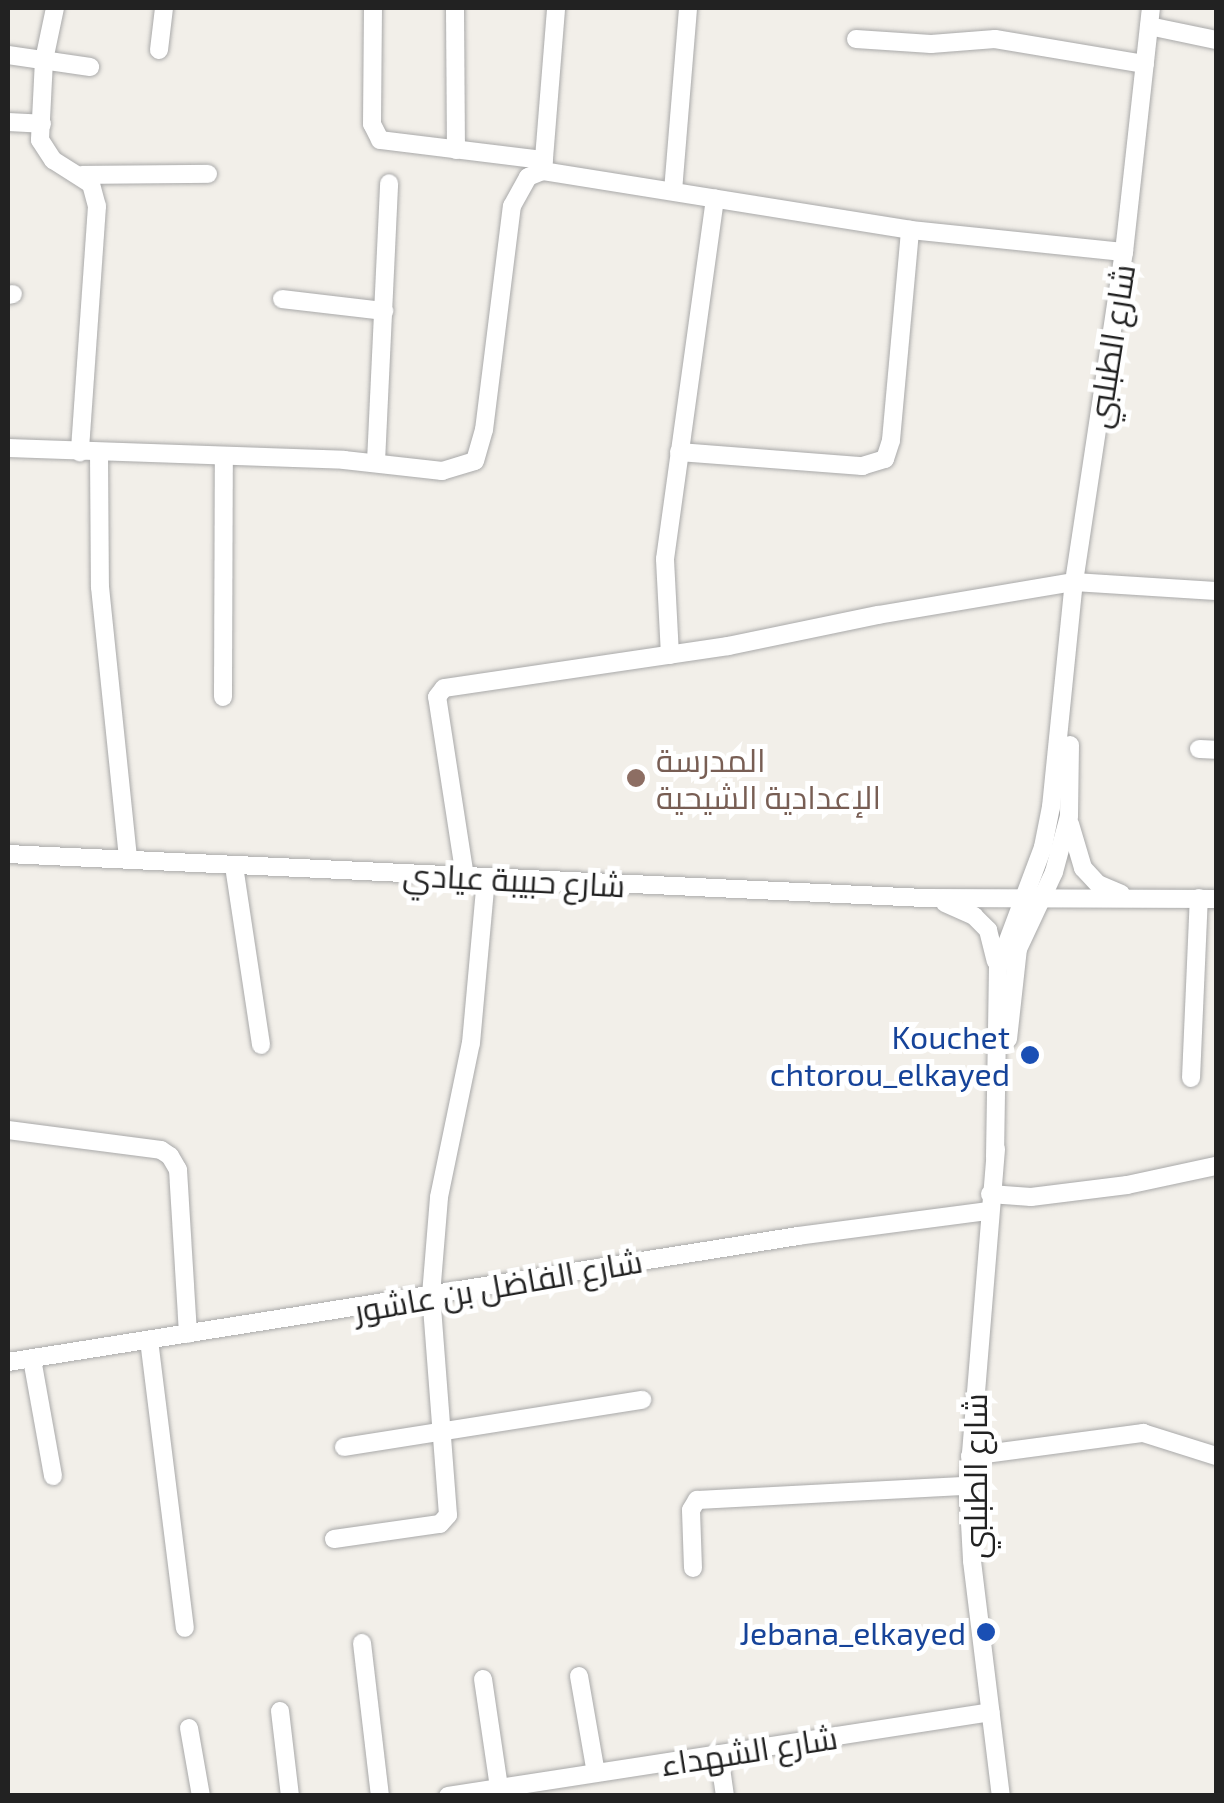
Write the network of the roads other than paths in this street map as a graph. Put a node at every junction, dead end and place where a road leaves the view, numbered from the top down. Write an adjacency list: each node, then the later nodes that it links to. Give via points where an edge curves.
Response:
1 (56, 8): 12 (street)
2 (164, 8): 10 (street)
3 (373, 8): 17 (street, via 376,135 395,144)
4 (455, 8): 17 (street)
5 (556, 8): 18 (street)
6 (688, 8): 22 (street)
7 (1150, 17): 9 (street); 13 (street, شارع الطبلبي)
8 (856, 39): 13 (street, via 995,39)
9 (1216, 40)
10 (158, 50)
11 (8, 55): 12 (street)
12 (44, 60): 14 (street); 16 (street)
13 (1145, 64): 25 (street, شارع الطبلبي)
14 (90, 67)
15 (8, 122): 16 (street)
16 (42, 124): 20 (street, via 44,152)
17 (456, 150): 18 (street)
18 (543, 165): 22 (street); 32 (street, via 512,206 475,462 442,471)
19 (208, 174): 20 (street)
20 (82, 175): 29 (street, via 94,190 97,224)
21 (388, 183): 27 (street)
22 (673, 191): 23 (street)
23 (715, 198): 24 (street); 30 (street)
24 (910, 230): 25 (street); 30 (street, via 885,459 862,466)
25 (1124, 252): 33 (street, شارع الطبلبي)
26 (282, 299): 27 (street)
27 (384, 311): 32 (street)
28 (8, 448): 29 (street)
29 (90, 452): 31 (street); 40 (street)
30 (679, 452): 35 (street, via 665,559)
31 (224, 458): 32 (street); 37 (street)
32 (376, 462)
33 (1074, 582): 34 (street); 35 (street); 36 (street, شارع الطبلبي)
34 (1216, 591)
35 (670, 655): 42 (street, via 439,692)
36 (1067, 685): 38 (street, شارع الطبلبي); 47 (street, شارع الطبلبي, via 1048,828)
37 (222, 697)
38 (1069, 816): 44 (street, شارع الطبلبي); 45 (street, via 1083,868 1110,890)
39 (8, 854): 40 (street, شارع حبيبة عيادي)
40 (128, 860): 41 (street, شارع حبيبة عيادي)
41 (234, 866): 42 (street, شارع حبيبة عيادي); 50 (street)
42 (465, 877): 43 (street, شارع حبيبة عيادي)
43 (486, 878): 46 (street, شارع حبيبة عيادي); 56 (street, via 472,1043 439,1197)
44 (1040, 896): 45 (street, شارع حبيبة عيادي); 47 (street, شارع حبيبة عيادي); 53 (street, شارع الطبلبي, via 1013,972)
45 (1136, 897): 48 (street, شارع حبيبة عيادي)
46 (926, 898): 47 (street, شارع حبيبة عيادي); 49 (street, via 960,908 988,930)
47 (1020, 898): 49 (street, شارع الطبلبي)
48 (1208, 898): 51 (street)
49 (998, 976): 53 (street, شارع الطبلبي)
50 (261, 1044)
51 (1190, 1078)
52 (8, 1130): 57 (street, via 170,1156 178,1170)
53 (995, 1157): 55 (street, شارع الطبلبي)
54 (1216, 1166): 55 (street, شارع الفاضل بن عاشور)
55 (989, 1202): 56 (street, شارع الفاضل بن عاشور); 64 (street, شارع الطبلبي)
56 (431, 1296): 57 (street, شارع الفاضل بن عاشور); 62 (street)
57 (188, 1334): 58 (street, شارع الفاضل بن عاشور)
58 (149, 1340): 59 (street, شارع الفاضل بن عاشور); 70 (street)
59 (32, 1358): 60 (street, شارع الفاضل بن عاشور); 66 (street)
60 (8, 1362)
61 (642, 1400): 62 (street)
62 (441, 1435): 63 (street); 68 (street, via 447,1519)
63 (344, 1447)
64 (970, 1456): 65 (street, via 1144,1432); 67 (street, شارع الطبلبي)
65 (1216, 1456)
66 (53, 1476)
67 (968, 1486): 69 (street, via 697,1500 691,1510); 75 (street, شارع الطبلبي)
68 (334, 1539)
69 (693, 1568)
70 (185, 1628)
71 (362, 1643): 83 (street)
72 (579, 1676): 78 (street)
73 (484, 1678): 79 (street)
74 (280, 1711): 82 (street)
75 (990, 1712): 77 (street, شارع الشهداء); 85 (street, شارع الطبلبي)
76 (189, 1728): 81 (street)
77 (719, 1754): 78 (street, شارع الشهداء); 84 (street)
78 (596, 1773): 79 (street, شارع الشهداء)
79 (499, 1788): 80 (street, شارع الشهداء)
80 (457, 1795)
81 (200, 1796)
82 (290, 1796)
83 (380, 1796)
84 (725, 1796)
85 (1001, 1796)

